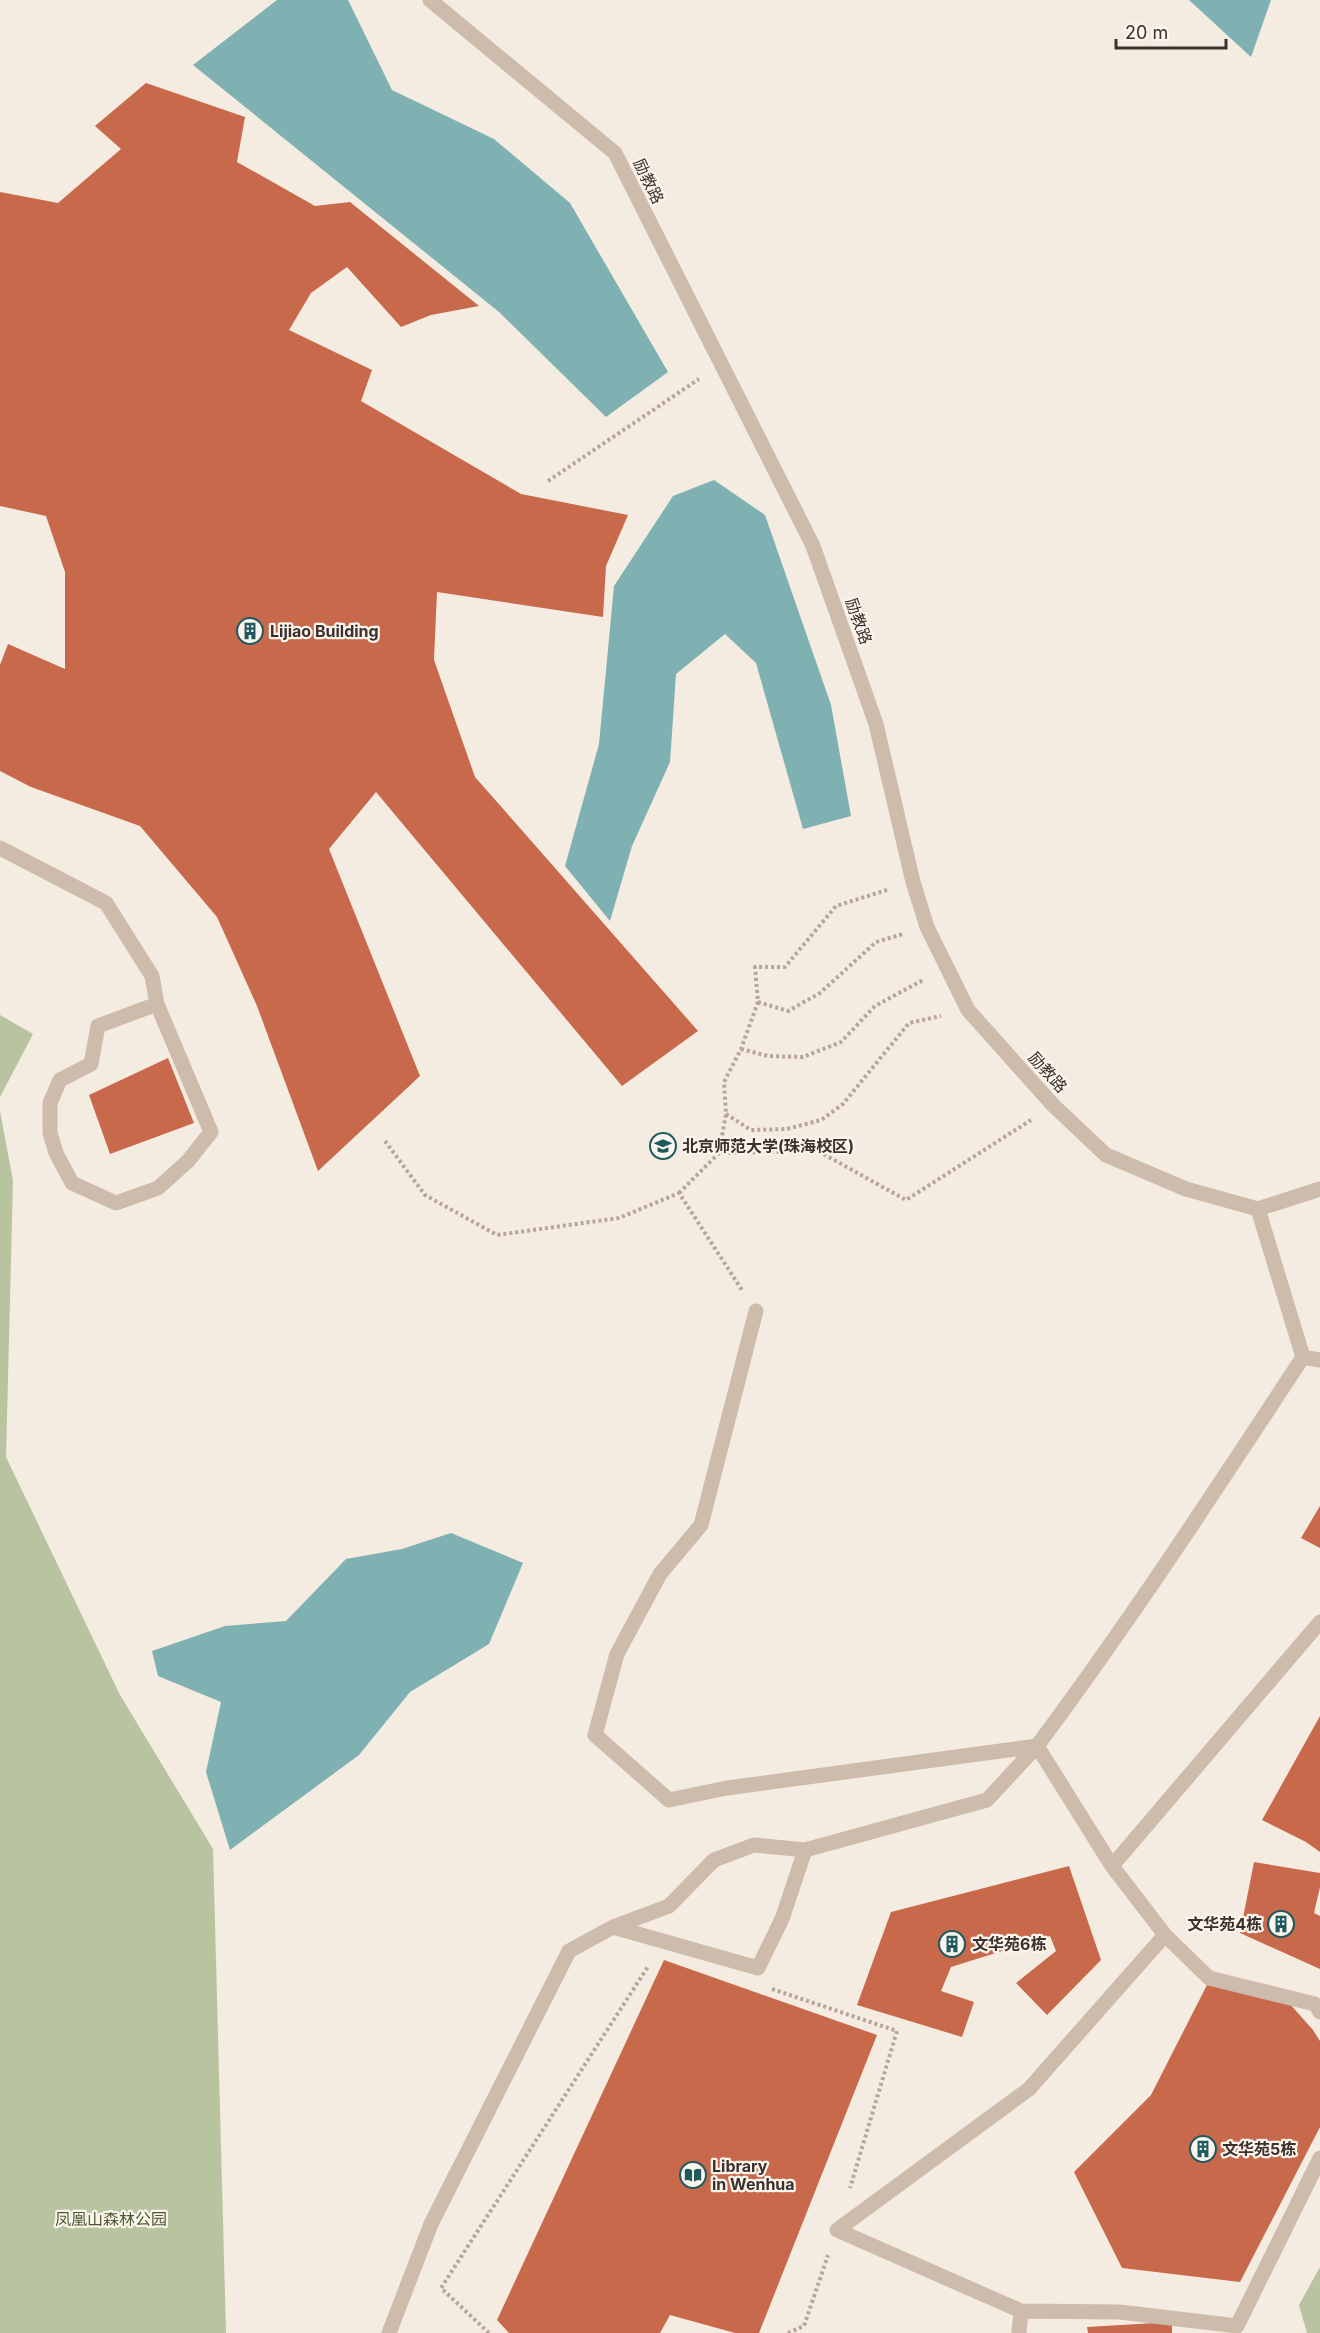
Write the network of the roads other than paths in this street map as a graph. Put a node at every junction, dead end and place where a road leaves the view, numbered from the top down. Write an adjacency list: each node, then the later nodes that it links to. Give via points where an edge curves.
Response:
1 (430, 0): 5 (lane, 励教路, via 615,153 813,546 876,724 927,927 968,1010 1053,1106 1106,1155 1186,1189)
2 (0, 849): 3 (lane, via 106,903 152,976)
3 (157, 1004): 3 (lane, via 98,1026 91,1064 60,1080 50,1103 50,1133 72,1183 116,1203 158,1188 188,1161 211,1132)
4 (1320, 1189): 5 (lane)
5 (1258, 1209): 7 (lane)
6 (756, 1311): 10 (lane, via 701,1525 660,1574 617,1654 596,1735 669,1800 727,1788)
7 (1303, 1357): 8 (lane); 10 (lane, via 1087,1679)
8 (1320, 1359)
9 (1320, 1622): 12 (lane)
10 (1037, 1746): 11 (lane, via 987,1800); 12 (lane)
11 (805, 1850): 13 (lane, via 754,1845 714,1860 669,1906); 13 (lane, via 782,1919 758,1968)
12 (1112, 1866): 14 (lane)
13 (614, 1927): 19 (lane, via 569,1951 431,2224)
14 (1165, 1935): 15 (lane, via 1209,1978 1315,2004); 17 (lane, via 1029,2089 837,2230)
15 (1320, 2012)
16 (1320, 2158): 18 (lane)
17 (1021, 2312): 18 (lane, via 1120,2312); 20 (lane)
18 (1238, 2330)
19 (389, 2333)
20 (1019, 2333)

